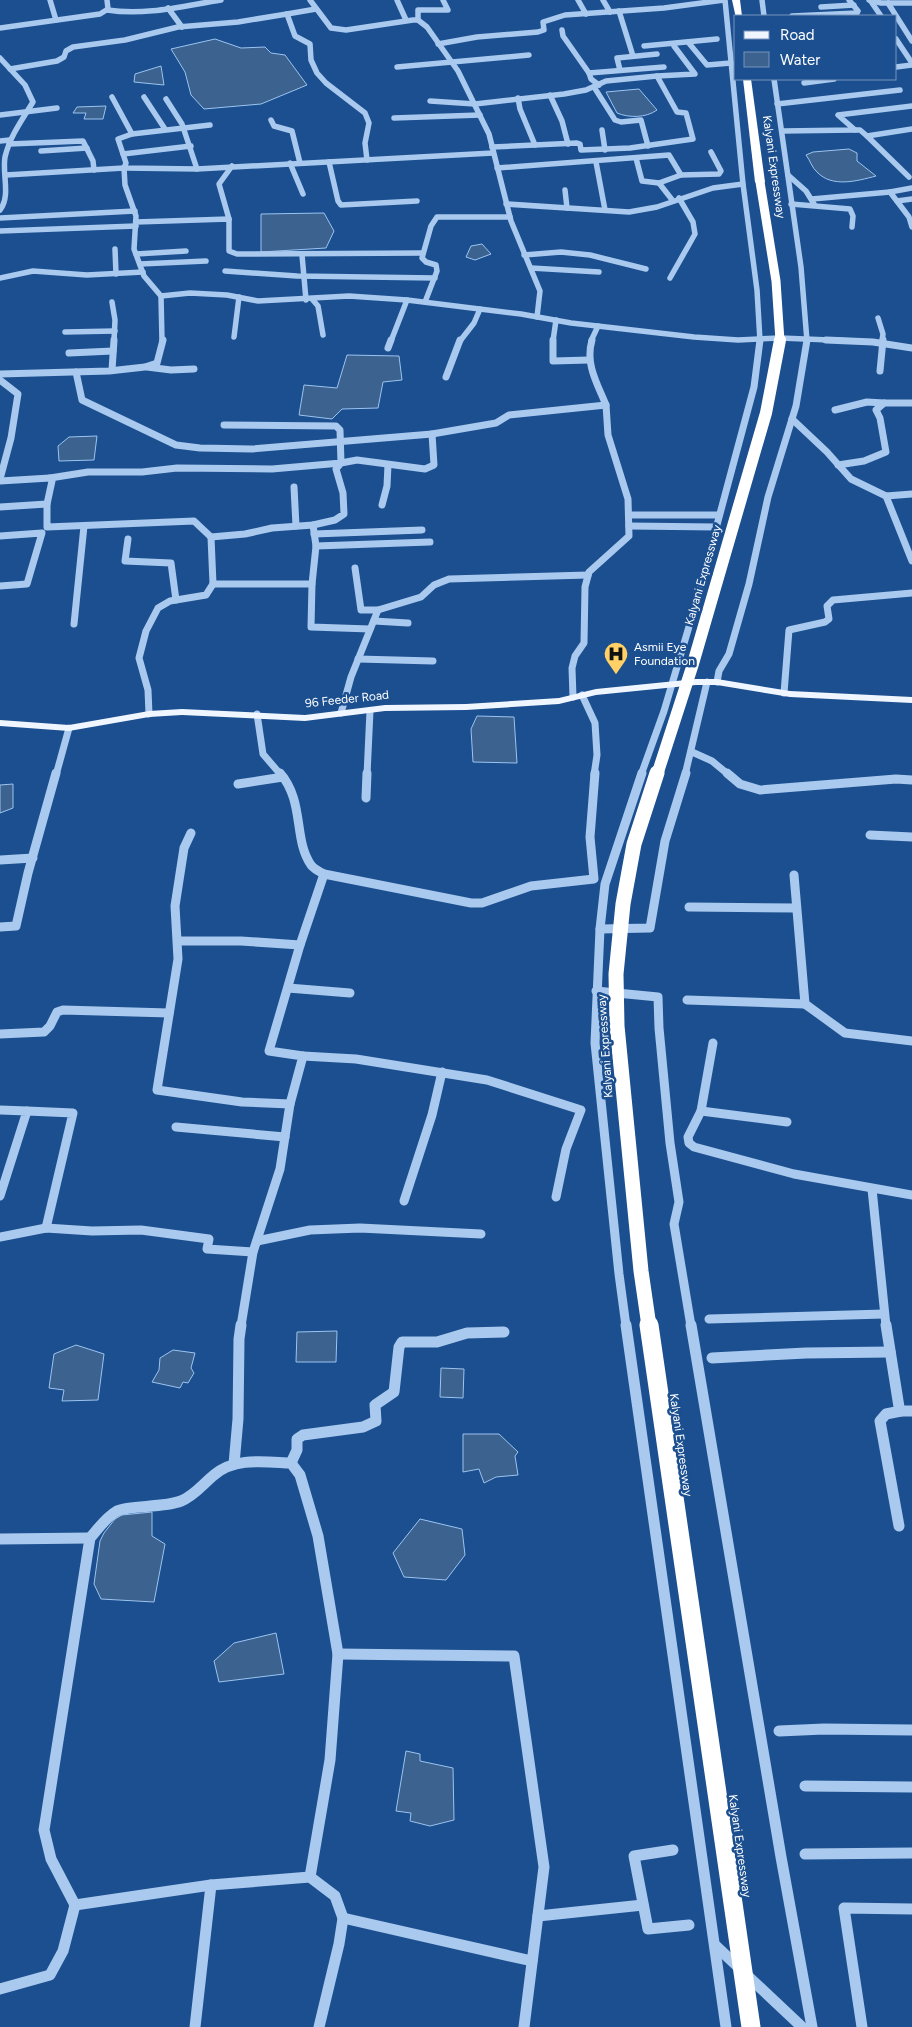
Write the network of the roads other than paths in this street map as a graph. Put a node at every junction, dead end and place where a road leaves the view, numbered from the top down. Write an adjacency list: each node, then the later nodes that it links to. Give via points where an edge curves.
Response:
1 (50, 0): 34 (street)
2 (107, 0): 23 (street)
3 (221, 0): 21 (street)
4 (310, 0): 22 (street)
5 (397, 0): 35 (street)
6 (443, 0): 36 (street, via 448,10 418,10)
7 (578, 0): 27 (street)
8 (602, 0): 24 (street)
9 (665, 0): 19 (street)
10 (724, 0): 15 (street); 52 (street)
11 (736, 0): 28 (highway)
12 (762, 0): 29 (street)
13 (850, 0): 18 (street)
14 (869, 0): 16 (street); 31 (street)
15 (696, 2): 19 (street)
16 (888, 3): 17 (street); 32 (street)
17 (912, 3)
18 (854, 5): 20 (street); 30 (street, via 857,13)
19 (670, 7): 25 (street, via 642,7)
20 (821, 7)
21 (168, 8): 23 (street, via 135,13); 38 (street)
22 (316, 9): 26 (street); 35 (street, via 331,28 340,30)
23 (107, 10): 34 (street, via 100,14)
24 (610, 12): 25 (street); 27 (street)
25 (619, 12): 49 (street)
26 (287, 14): 38 (street); 104 (street, via 295,36 310,44 314,67 320,78 359,108 369,121)
27 (586, 14): 43 (street, via 548,19 543,22 544,30 538,32)
28 (738, 15)
29 (764, 15)
30 (814, 15)
31 (881, 15)
32 (896, 15)
33 (897, 17): 41 (street)
34 (56, 20): 37 (street)
35 (406, 20): 36 (street)
36 (418, 20): 43 (street)
37 (1, 26)
38 (182, 27): 57 (street, via 73,47 57,61)
39 (562, 30): 59 (street)
40 (717, 39): 42 (street)
41 (912, 41)
42 (688, 42): 45 (street); 52 (street, via 707,65)
43 (438, 44): 51 (street)
44 (897, 44): 53 (street)
45 (644, 46)
46 (674, 46): 60 (street, via 695,74)
47 (657, 54): 49 (street)
48 (529, 55): 51 (street)
49 (632, 56): 58 (street, via 617,58)
50 (0, 58): 57 (street)
51 (452, 63): 54 (street); 73 (street)
52 (731, 63): 119 (street)
53 (912, 64): 56 (street)
54 (397, 67)
55 (664, 67): 58 (street)
56 (897, 67)
57 (10, 69): 77 (street, via 31,95 33,102)
58 (620, 70): 59 (street)
59 (589, 73): 65 (street)
60 (657, 76): 65 (street, via 606,81); 96 (street, via 677,112 688,116 693,139)
61 (747, 80): 177 (highway, Kalyani Expressway, bridge, via 776,281)
62 (774, 80): 74 (street)
63 (826, 80): 64 (street)
64 (804, 83)
65 (596, 86): 67 (street); 96 (street, via 615,120 641,120)
66 (900, 90): 74 (street)
67 (550, 95): 70 (street); 93 (street)
68 (112, 97): 89 (street)
69 (144, 97): 85 (street)
70 (518, 98): 73 (street); 94 (street)
71 (166, 99): 83 (street)
72 (430, 101): 73 (street)
73 (475, 104): 79 (street)
74 (778, 104): 88 (street)
75 (912, 106): 87 (street, via 838,115)
76 (58, 108): 77 (street)
77 (25, 112): 78 (street); 92 (street)
78 (0, 115)
79 (480, 115): 80 (street); 98 (street)
80 (394, 118)
81 (271, 120): 108 (street, via 274,126 292,131)
82 (210, 125): 83 (street)
83 (185, 127): 85 (street); 95 (street)
84 (912, 129): 90 (street)
85 (165, 130): 89 (street)
86 (602, 130): 99 (street)
87 (855, 130): 88 (street); 90 (street)
88 (782, 131): 116 (street)
89 (132, 134): 102 (street, via 118,139)
90 (867, 136): 117 (street)
91 (0, 141): 92 (street)
92 (10, 142): 97 (street, via 79,140); 114 (street, via 5,159)
93 (568, 144): 94 (street); 99 (street, via 580,144 584,151)
94 (535, 145): 98 (street)
95 (191, 146): 102 (street); 112 (street)
96 (648, 146): 99 (street)
97 (86, 148): 100 (street); 113 (street)
98 (493, 150): 104 (street); 111 (street)
99 (605, 150)
100 (41, 152)
101 (711, 152): 115 (street, via 721,171 719,174)
102 (123, 154): 110 (street)
103 (636, 158): 106 (street); 115 (street, via 670,155); 118 (street, via 642,181)
104 (366, 160): 105 (street)
105 (329, 162): 108 (street); 127 (street, via 341,204)
106 (596, 162): 111 (street); 135 (street)
107 (290, 163): 108 (street); 109 (street); 123 (street)
108 (300, 163)
109 (232, 166): 112 (street); 139 (street, via 219,184)
110 (124, 168): 112 (street); 113 (street); 136 (street, via 125,185)
111 (497, 168): 130 (street)
112 (198, 169)
113 (94, 170): 114 (street)
114 (6, 175): 134 (street, via 5,204)
115 (681, 175): 118 (street)
116 (788, 175): 125 (street); 131 (street)
117 (911, 178)
118 (659, 183): 128 (street)
119 (743, 184): 124 (street, via 713,188); 178 (street)
120 (912, 188): 122 (street)
121 (566, 190): 133 (street)
122 (890, 192): 125 (street); 129 (street)
123 (303, 194)
124 (680, 198): 128 (street); 161 (street, via 693,222 695,234)
125 (812, 199): 132 (street)
126 (912, 199): 129 (street)
127 (417, 201)
128 (673, 201): 135 (street, via 644,210)
129 (897, 201): 142 (street)
130 (506, 204): 133 (street); 137 (street)
131 (791, 204): 132 (street); 179 (street, via 801,267)
132 (814, 206): 141 (street, via 850,209)
133 (567, 208): 135 (street)
134 (0, 210)
135 (604, 210)
136 (135, 211): 138 (street); 140 (street)
137 (510, 217): 146 (street, via 437,217); 148 (street)
138 (0, 219)
139 (229, 219): 140 (street); 149 (street, via 230,253)
140 (136, 224): 143 (street); 147 (street)
141 (852, 227)
142 (912, 227)
143 (0, 231)
144 (115, 248): 157 (street)
145 (186, 251): 147 (street)
146 (423, 253): 149 (street); 160 (street, via 422,258 426,262 436,265)
147 (136, 254): 151 (street)
148 (524, 254): 152 (street); 153 (street, via 561,252 590,255)
149 (302, 255): 158 (street)
150 (206, 261): 151 (street)
151 (140, 264): 155 (street)
152 (531, 268): 156 (street); 169 (street, via 540,291)
153 (646, 269)
154 (225, 271): 158 (street)
155 (143, 272): 157 (street); 162 (street)
156 (599, 272)
157 (116, 274): 159 (street, via 33,271)
158 (303, 276): 160 (street); 164 (street)
159 (0, 278)
160 (434, 278): 167 (street)
161 (670, 278)
162 (161, 296): 163 (street, via 190,293); 186 (street, via 162,350 157,363)
163 (239, 297): 164 (street, via 258,301); 176 (street)
164 (309, 299): 165 (street, via 349,296); 175 (street, via 318,306)
165 (407, 300): 167 (street); 181 (street)
166 (112, 302): 173 (street)
167 (426, 302): 168 (street)
168 (480, 308): 169 (street); 192 (street, via 474,323 460,338)
169 (537, 317): 171 (street)
170 (878, 318): 180 (street)
171 (556, 320): 172 (street); 185 (street, via 552,361)
172 (598, 326): 178 (street, via 694,337); 185 (street, via 590,341)
173 (115, 331): 174 (street); 183 (street)
174 (65, 332)
175 (323, 335)
176 (234, 337)
177 (780, 338): 178 (street); 179 (street); 333 (highway, Kalyani Expressway, bridge, via 761,431 692,668 634,844 623,904 616,974 617,1026 640,1271)
178 (760, 340): 214 (street, via 754,387)
179 (807, 340): 180 (street); 198 (street)
180 (882, 343): 182 (street); 189 (street)
181 (388, 348)
182 (912, 348)
183 (113, 351): 184 (street); 188 (street)
184 (69, 353)
185 (589, 360): 196 (street, via 590,372)
186 (144, 367): 187 (street); 188 (street)
187 (194, 369)
188 (112, 370): 190 (street)
189 (880, 371)
190 (76, 372): 191 (street); 201 (street, via 82,400 176,445 252,450)
191 (0, 374)
192 (446, 377)
193 (0, 380): 206 (street, via 18,394)
194 (884, 403): 195 (street); 197 (street, via 867,402); 204 (street, via 876,410 886,452 864,461)
195 (912, 403)
196 (606, 405): 200 (street, via 510,415 496,423); 213 (street, via 608,435)
197 (835, 410)
198 (792, 419): 204 (street); 242 (street, via 768,497 747,593 729,654)
199 (224, 424): 201 (street, via 331,425 340,430)
200 (432, 434): 201 (street); 203 (street, via 434,465 425,469)
201 (340, 443): 202 (street)
202 (341, 463): 203 (street, via 357,460); 205 (street, via 272,469 177,468 88,472); 215 (street, via 336,469 343,493 344,514 335,520)
203 (388, 464): 211 (street)
204 (838, 465): 209 (street, via 852,479)
205 (50, 478): 206 (street); 210 (street)
206 (0, 480)
207 (294, 487): 217 (street)
208 (912, 494): 209 (street)
209 (886, 496): 227 (street)
210 (47, 504): 212 (street); 216 (street, via 46,527)
211 (382, 506)
212 (0, 507)
213 (630, 515): 214 (street); 218 (street)
214 (719, 515): 219 (street)
215 (313, 525): 217 (street); 221 (street)
216 (84, 526): 223 (street, via 194,521); 238 (street)
217 (296, 526): 223 (street)
218 (629, 526): 219 (street); 229 (street, via 629,536)
219 (716, 527): 243 (street)
220 (422, 530): 221 (street)
221 (314, 534): 226 (street)
222 (0, 536): 232 (street, via 42,533 27,584)
223 (211, 537): 230 (street)
224 (128, 539): 234 (street, via 125,561 172,563)
225 (430, 542): 226 (street)
226 (316, 546): 231 (street)
227 (912, 561)
228 (355, 568): 235 (street, via 361,610)
229 (588, 575): 235 (street, via 449,579 434,585 421,597); 245 (street, via 584,643 570,668)
230 (213, 584): 231 (street); 234 (street, via 206,595)
231 (312, 584): 239 (street, via 311,627)
232 (0, 586)
233 (912, 593): 244 (street, via 833,600 827,606 829,619 826,622 789,630)
234 (176, 600): 249 (street, via 158,608 142,642 139,658 148,690)
235 (378, 610): 236 (street)
236 (374, 621): 237 (street); 239 (street)
237 (408, 623)
238 (74, 624)
239 (370, 629): 240 (street)
240 (358, 659): 241 (street); 248 (street)
241 (433, 661)
242 (707, 682): 243 (main road, 96 Feeder Road); 244 (main road, 96 Feeder Road); 253 (street)
243 (672, 684): 245 (main road, 96 Feeder Road); 268 (street, via 606,884)
244 (784, 693): 246 (main road, 96 Feeder Road)
245 (578, 696): 247 (main road, 96 Feeder Road, via 559,701 499,706); 263 (street, via 595,724 597,755 590,837 594,879 531,886 471,903)
246 (912, 700)
247 (370, 711): 248 (main road, 96 Feeder Road); 257 (street)
248 (341, 713): 250 (main road, 96 Feeder Road, via 305,718)
249 (149, 714): 250 (main road, 96 Feeder Road); 252 (main road, 96 Feeder Road)
250 (257, 714): 254 (street, via 263,754)
251 (0, 723): 252 (main road, 96 Feeder Road)
252 (69, 728): 261 (street)
253 (692, 752): 255 (street, via 712,761 740,784 760,790); 268 (street, via 665,841 650,928)
254 (283, 777): 256 (street); 263 (street, via 293,793 305,853 312,867)
255 (912, 780)
256 (238, 784)
257 (366, 798)
258 (191, 833): 269 (street, via 184,848 175,906)
259 (870, 834): 260 (street)
260 (912, 837)
261 (33, 858): 262 (street); 267 (street, via 16,926)
262 (0, 860)
263 (324, 874): 270 (street)
264 (794, 874): 266 (street)
265 (689, 907): 266 (street)
266 (796, 908): 275 (street)
267 (0, 927)
268 (600, 928): 272 (street)
269 (178, 941): 270 (street, via 241,940); 276 (street)
270 (300, 944): 271 (street)
271 (288, 988): 273 (street); 280 (street, via 269,1051)
272 (596, 991): 326 (street, Kalyani Expressway, via 595,1043 619,1274); 335 (street, via 658,997 670,1144 679,1202 674,1224)
273 (350, 993)
274 (687, 1000): 275 (street)
275 (805, 1004): 278 (street, via 845,1033)
276 (169, 1013): 277 (street, via 63,1010 57,1012 44,1032); 282 (street, via 157,1090 242,1102)
277 (0, 1034)
278 (912, 1041)
279 (712, 1043): 285 (street)
280 (303, 1056): 281 (street, via 356,1059); 282 (street)
281 (442, 1072): 292 (street, via 487,1080 581,1110 566,1149); 293 (street)
282 (290, 1104): 288 (street)
283 (0, 1110): 284 (street)
284 (27, 1111): 291 (street); 294 (street, via 73,1113)
285 (701, 1111): 286 (street); 289 (street, via 688,1137 694,1147 794,1174)
286 (787, 1122)
287 (176, 1128): 288 (street)
288 (285, 1137): 297 (street, via 280,1169)
289 (872, 1189): 290 (street); 299 (street)
290 (912, 1195)
291 (0, 1196)
292 (556, 1197)
293 (404, 1201)
294 (46, 1228): 296 (street); 298 (street, via 141,1230 209,1238 207,1249)
295 (481, 1234): 297 (street, via 360,1228 310,1230)
296 (0, 1237)
297 (257, 1241): 298 (street)
298 (253, 1252): 306 (street, via 239,1339)
299 (884, 1314): 300 (street); 302 (street)
300 (709, 1319)
301 (504, 1332): 305 (street, via 467,1333 437,1342 402,1342 394,1392 375,1405 376,1421 363,1427 303,1435 298,1439)
302 (890, 1352): 303 (street); 304 (street, via 899,1407)
303 (712, 1358)
304 (907, 1411): 307 (street, via 886,1414 880,1421)
305 (291, 1463): 306 (street); 310 (street, via 300,1474 318,1536)
306 (234, 1464): 308 (street, via 217,1472 197,1492 182,1500 119,1510)
307 (899, 1526)
308 (90, 1538): 309 (street); 320 (street, via 44,1830 51,1862)
309 (0, 1539)
310 (338, 1654): 318 (street, via 330,1760); 323 (street, via 514,1656 544,1867)
311 (912, 1730): 312 (street)
312 (779, 1731)
313 (805, 1786): 314 (street)
314 (912, 1787)
315 (673, 1850): 321 (street, via 634,1856)
316 (912, 1853): 317 (street)
317 (805, 1854)
318 (310, 1877): 319 (street); 324 (street, via 335,1896)
319 (211, 1885): 320 (street); 329 (street)
320 (75, 1905): 328 (street, via 63,1951 50,1976)
321 (643, 1905): 323 (street); 325 (street, via 648,1929)
322 (912, 1909): 336 (street, via 844,1908)
323 (538, 1916): 327 (street)
324 (342, 1918): 327 (street); 330 (street)
325 (689, 1925)
326 (716, 1946): 332 (street, Kalyani Expressway); 334 (street)
327 (532, 1960): 331 (street)
328 (0, 1989)
329 (195, 2027)
330 (319, 2027)
331 (524, 2027)
332 (726, 2027)
333 (751, 2027)
334 (802, 2027)
335 (812, 2027)
336 (862, 2027)

